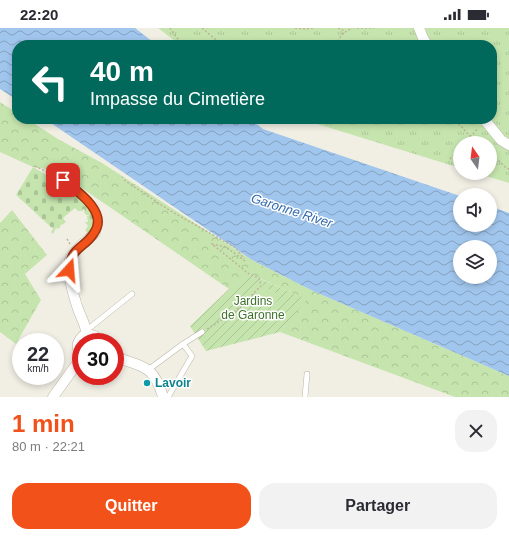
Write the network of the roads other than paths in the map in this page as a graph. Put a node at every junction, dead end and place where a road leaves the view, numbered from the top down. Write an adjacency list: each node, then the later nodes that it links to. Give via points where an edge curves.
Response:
1 (419, 28): 2 (street)
2 (424, 40)
3 (488, 124): 4 (street, via 501,140)
4 (509, 145)
5 (61, 181): 6 (lane, via 94,208 98,216)
6 (95, 233): 8 (street, via 76,251 70,260 69,270 76,302)
7 (132, 294): 8 (lane)
8 (87, 332)
9 (202, 332): 10 (lane)
10 (183, 344): 12 (lane); 17 (lane, via 192,356)
11 (124, 361): 12 (street)
12 (148, 370): 16 (street, via 156,377)
13 (72, 371): 15 (street)
14 (307, 374): 18 (lane)
15 (53, 397)
16 (163, 397)
17 (168, 397)
18 (305, 397)

